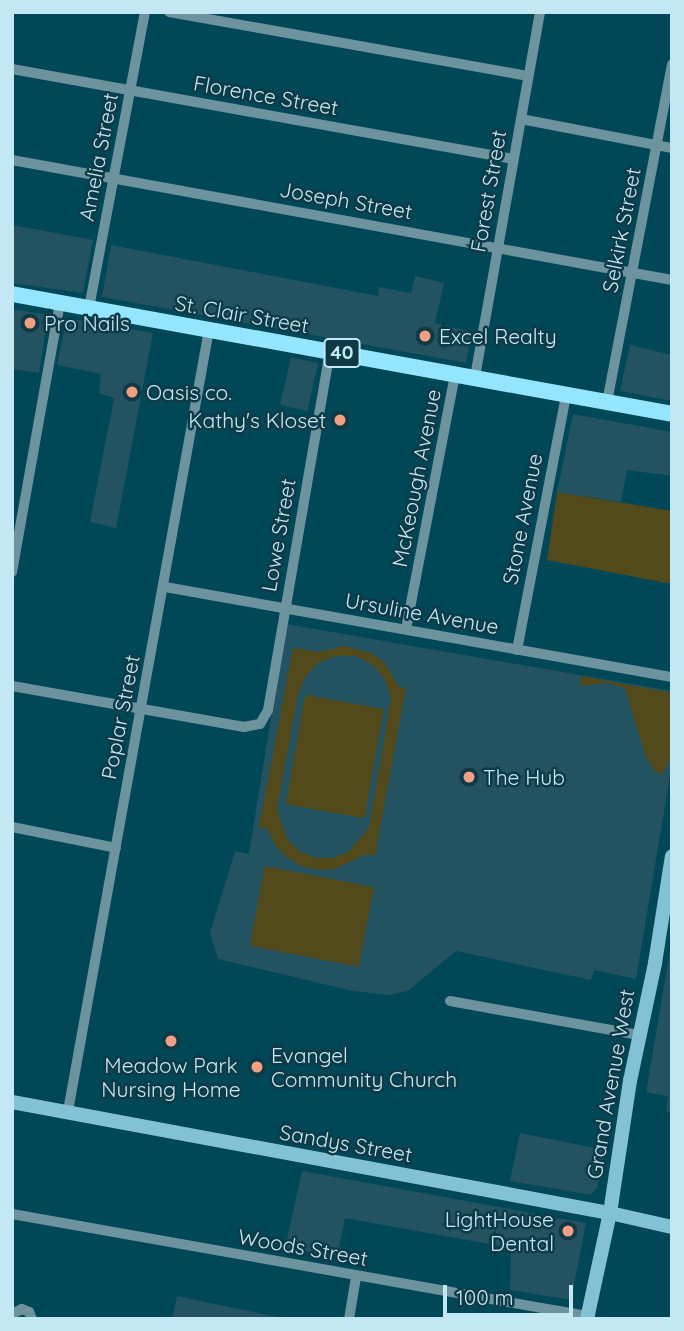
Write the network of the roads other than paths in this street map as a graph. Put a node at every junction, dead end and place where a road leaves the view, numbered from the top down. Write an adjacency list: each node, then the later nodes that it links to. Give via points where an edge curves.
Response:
1 (145, 12): 7 (street, Amelia Street)
2 (169, 12): 6 (street)
3 (540, 12): 6 (street, Forest Street)
4 (672, 64): 9 (street, Selkirk Street)
5 (12, 69): 7 (street, Florence Street)
6 (527, 76): 8 (street, Forest Street)
7 (130, 91): 11 (street, Florence Street); 13 (street, Amelia Street)
8 (521, 119): 9 (street); 11 (street, Forest Street)
9 (656, 146): 10 (street); 15 (street, Selkirk Street)
10 (672, 148)
11 (513, 159): 14 (street, Forest Street)
12 (12, 160): 13 (street, Joseph Street)
13 (113, 177): 14 (street, Joseph Street); 19 (street, Amelia Street)
14 (498, 247): 15 (street, Joseph Street); 23 (street, Forest Street)
15 (632, 273): 16 (street, Joseph Street); 25 (street, Selkirk Street)
16 (672, 280)
17 (12, 294): 18 (main road, St. Clair Street / 40)
18 (60, 303): 19 (main road, St. Clair Street / 40); 27 (street)
19 (89, 308): 20 (main road, St. Clair Street / 40)
20 (209, 330): 21 (main road, St. Clair Street / 40); 28 (street, Poplar Street)
21 (330, 351): 22 (main road, St. Clair Street / 40); 29 (street, Lowe Street)
22 (455, 374): 23 (main road, St. Clair Street / 40); 30 (street, McKeough Avenue)
23 (475, 377): 24 (main road, St. Clair Street / 40)
24 (566, 395): 25 (main road, St. Clair Street / 40); 31 (street, Stone Avenue)
25 (607, 402): 26 (main road, St. Clair Street / 40)
26 (672, 414)
27 (12, 572)
28 (165, 587): 29 (street, Ursuline Avenue); 34 (street, Poplar Street)
29 (285, 609): 30 (street, Ursuline Avenue); 34 (street, Lowe Street, via 268,710 260,724 244,727)
30 (406, 629): 31 (street, Ursuline Avenue)
31 (517, 650): 32 (street, Ursuline Avenue)
32 (672, 677)
33 (12, 686): 34 (street)
34 (141, 709): 36 (street, Poplar Street)
35 (12, 827): 36 (street)
36 (116, 848): 41 (street, Poplar Street)
37 (672, 856): 39 (street, Grand Avenue West)
38 (450, 1001): 39 (street)
39 (639, 1035): 42 (street, Grand Avenue West)
40 (12, 1102): 41 (street, Sandys Street)
41 (68, 1111): 42 (street, Sandys Street)
42 (610, 1213): 44 (street, Sandys Street); 47 (street, Grand Avenue West)
43 (12, 1214): 45 (street, Woods Street)
44 (672, 1227)
45 (356, 1277): 47 (street, Woods Street); 49 (street)
46 (12, 1314): 48 (street, via 26,1310)
47 (587, 1317)
48 (32, 1319)
49 (349, 1319)

